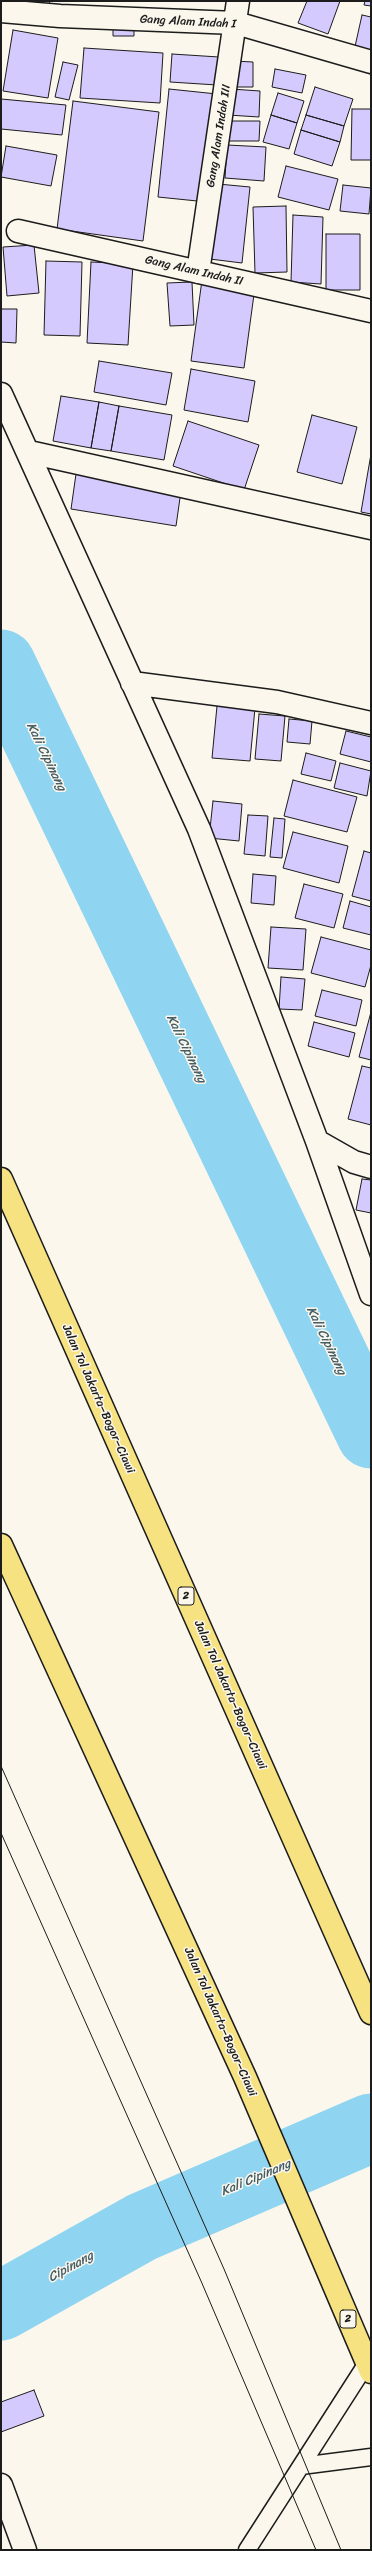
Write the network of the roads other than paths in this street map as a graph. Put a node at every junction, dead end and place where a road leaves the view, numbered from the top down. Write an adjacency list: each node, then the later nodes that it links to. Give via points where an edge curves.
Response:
1 (238, 1): 4 (street, Gang Alam Indah III)
2 (62, 9): 3 (street, Gang Alam Indah I); 4 (street, Gang Alam Indah I)
3 (1, 11)
4 (236, 23): 5 (street, Gang Alam Indah I); 7 (street, Gang Alam Indah III)
5 (371, 62)
6 (18, 231): 7 (street, Gang Alam Indah II)
7 (198, 272): 8 (street, Gang Alam Indah II)
8 (371, 311)
9 (1, 394): 10 (street)
10 (29, 452): 11 (street); 12 (street)
11 (371, 528)
12 (132, 683): 13 (street, via 277,702); 14 (street, via 198,829)
13 (371, 723)
14 (317, 1141): 15 (street, via 354,1162); 17 (street)
15 (371, 1167)
16 (1, 1179): 19 (highway, Jalan Tol Jakarta–Bogor–Ciawi / 2)
17 (371, 1294)
18 (1, 1544): 20 (highway, Jalan Tol Jakarta–Bogor–Ciawi / 2, via 245,2077)
19 (371, 2013)
20 (369, 2368): 22 (lane)
21 (371, 2457): 22 (lane)
22 (301, 2466): 26 (lane)
23 (1, 2485): 24 (street)
24 (6, 2513): 25 (street)
25 (25, 2550)
26 (247, 2550)

